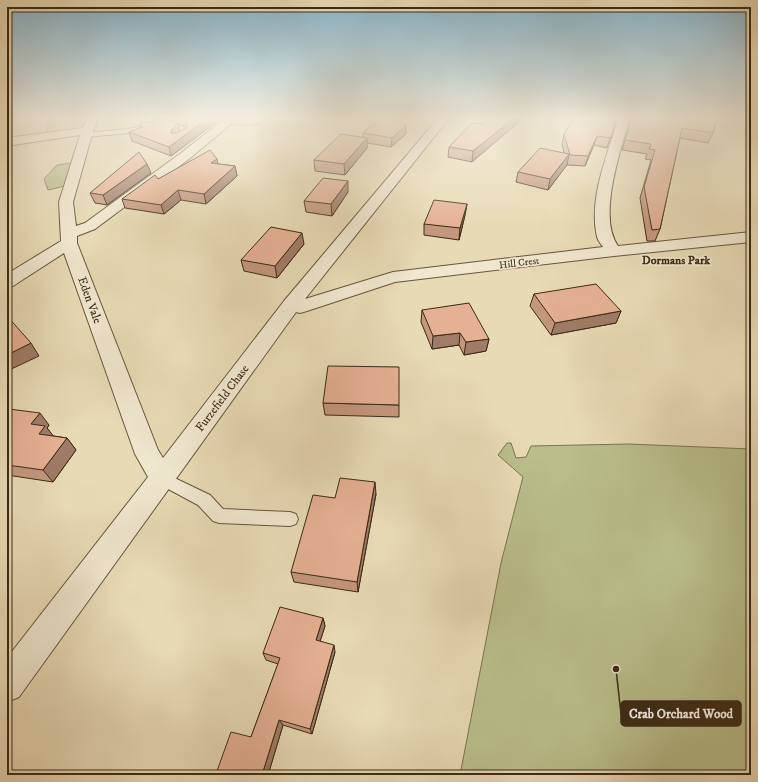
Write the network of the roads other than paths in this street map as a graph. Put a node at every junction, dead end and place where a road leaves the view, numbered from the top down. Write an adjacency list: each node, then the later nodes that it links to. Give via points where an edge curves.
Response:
1 (81, 153): 6 (street, Eden Vale, via 66,202)
2 (188, 153): 6 (street, via 90,226)
3 (415, 153): 9 (street, Furzefield Chase)
4 (614, 153): 7 (street, via 605,184 603,214 605,238)
5 (751, 237): 7 (street, Hill Crest)
6 (69, 238): 8 (street); 10 (street, Eden Vale, via 147,454)
7 (614, 250): 9 (street, Hill Crest, via 393,277 300,307)
8 (7, 282)
9 (291, 305): 10 (street, Furzefield Chase)
10 (162, 478): 11 (lane, via 204,500 219,516); 12 (street, Furzefield Chase)
11 (290, 520)
12 (7, 685)

